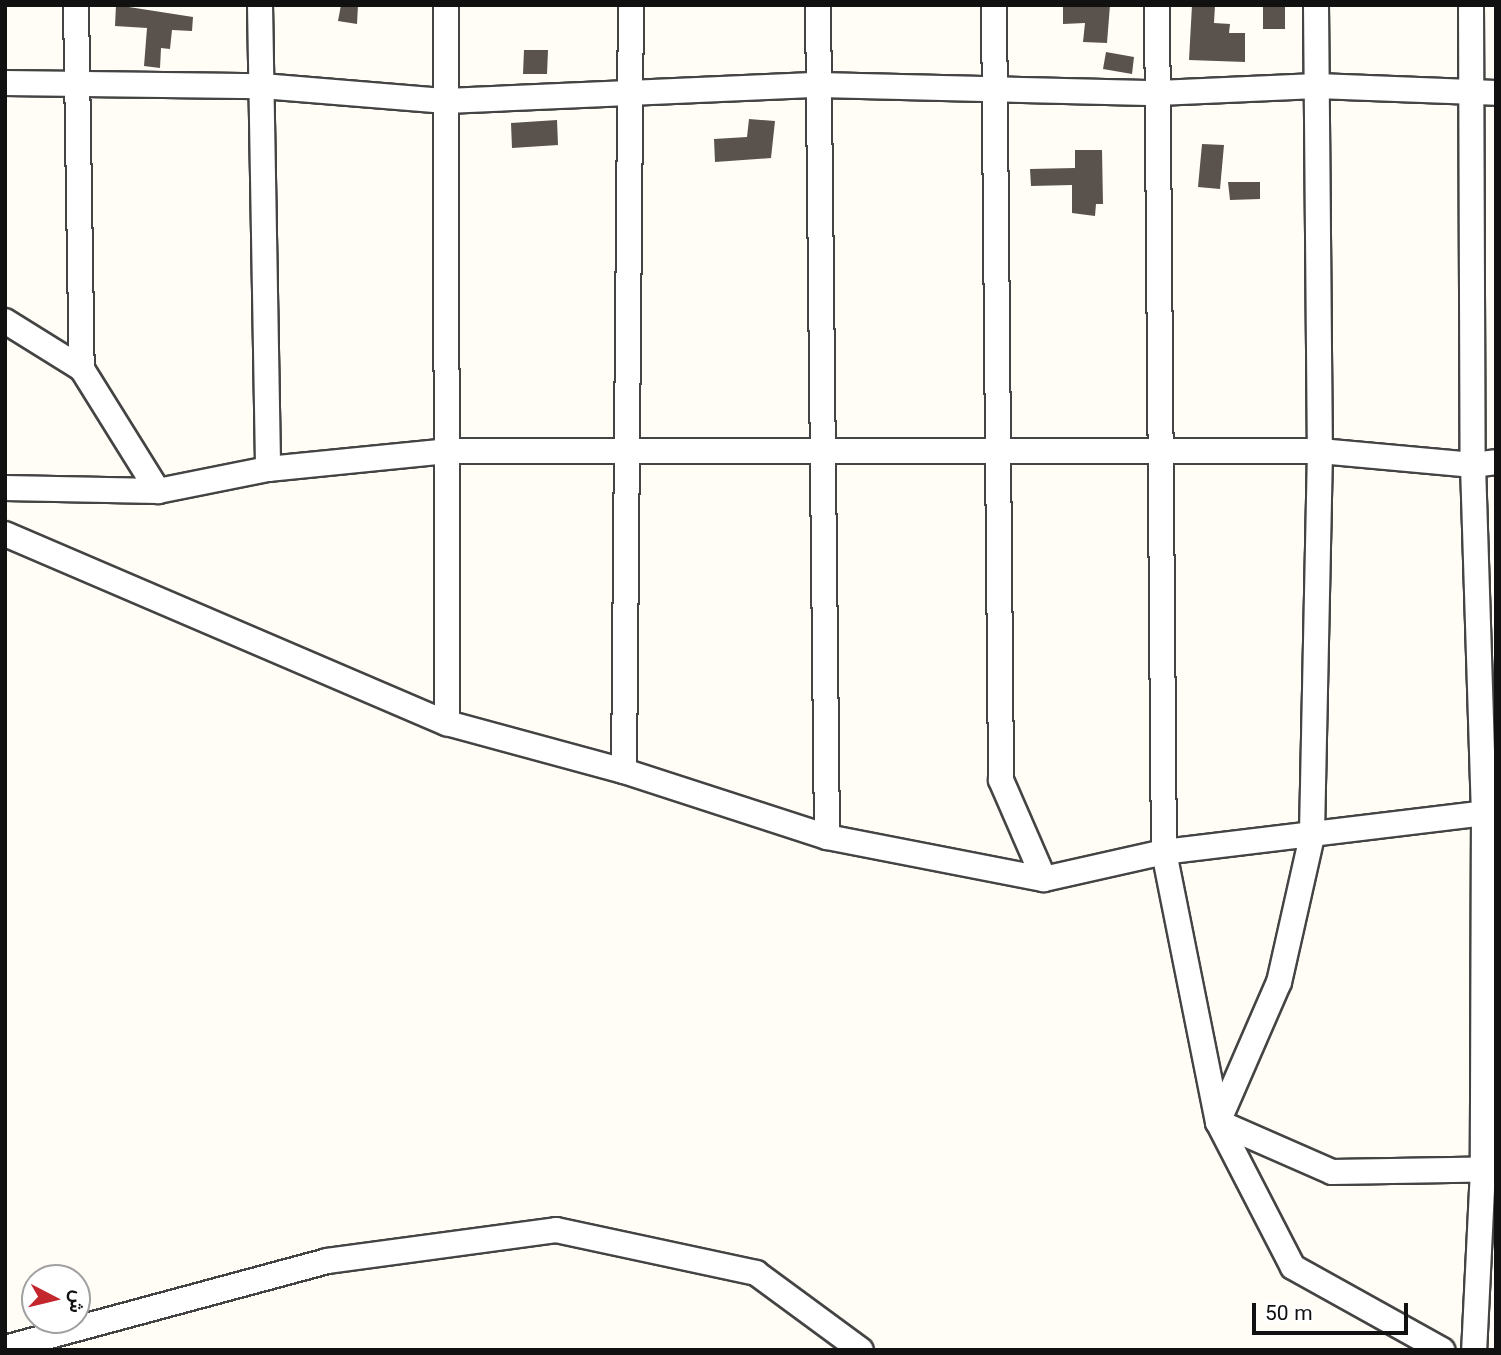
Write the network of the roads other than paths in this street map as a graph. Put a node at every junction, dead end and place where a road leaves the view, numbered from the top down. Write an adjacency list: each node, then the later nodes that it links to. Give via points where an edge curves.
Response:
1 (76, 5): 11 (street)
2 (260, 5): 13 (street)
3 (446, 5): 20 (street)
4 (631, 5): 19 (street)
5 (818, 5): 12 (street)
6 (994, 5): 15 (street)
7 (1157, 5): 16 (street)
8 (1316, 5): 14 (street)
9 (1471, 5): 18 (street)
10 (5, 83): 11 (street)
11 (78, 84): 13 (street); 22 (street)
12 (819, 85): 15 (street); 19 (street); 27 (street)
13 (262, 86): 20 (street); 30 (street)
14 (1317, 86): 16 (street); 18 (street); 26 (street)
15 (995, 91): 16 (street); 28 (street)
16 (1158, 93): 23 (street)
17 (1496, 93): 18 (street)
18 (1471, 95): 29 (street)
19 (630, 96): 20 (street); 25 (street)
20 (446, 101): 24 (street)
21 (5, 321): 22 (street)
22 (82, 369): 32 (street)
23 (1161, 450): 26 (street); 28 (street); 39 (street)
24 (447, 451): 25 (street); 30 (street); 34 (street)
25 (626, 451): 27 (street); 35 (street)
26 (1320, 451): 29 (street); 37 (street)
27 (823, 452): 28 (street); 38 (street)
28 (998, 454): 40 (street, via 1001,780)
29 (1484, 463): 36 (street)
30 (268, 469): 32 (street)
31 (5, 488): 32 (street)
32 (158, 491)
33 (5, 534): 34 (street)
34 (447, 723): 35 (street)
35 (624, 771): 38 (street)
36 (1490, 812): 37 (street); 42 (street)
37 (1312, 836): 39 (street); 41 (street, via 1279,982)
38 (827, 838): 40 (street)
39 (1164, 852): 40 (street); 41 (street)
40 (1044, 879)
41 (1218, 1122): 42 (street, via 1332,1172); 45 (street, via 1293,1267)
42 (1489, 1169): 46 (street)
43 (5, 1348): 44 (street, via 327,1261 556,1230 756,1273)
44 (861, 1350)
45 (1442, 1350)
46 (1474, 1350)

